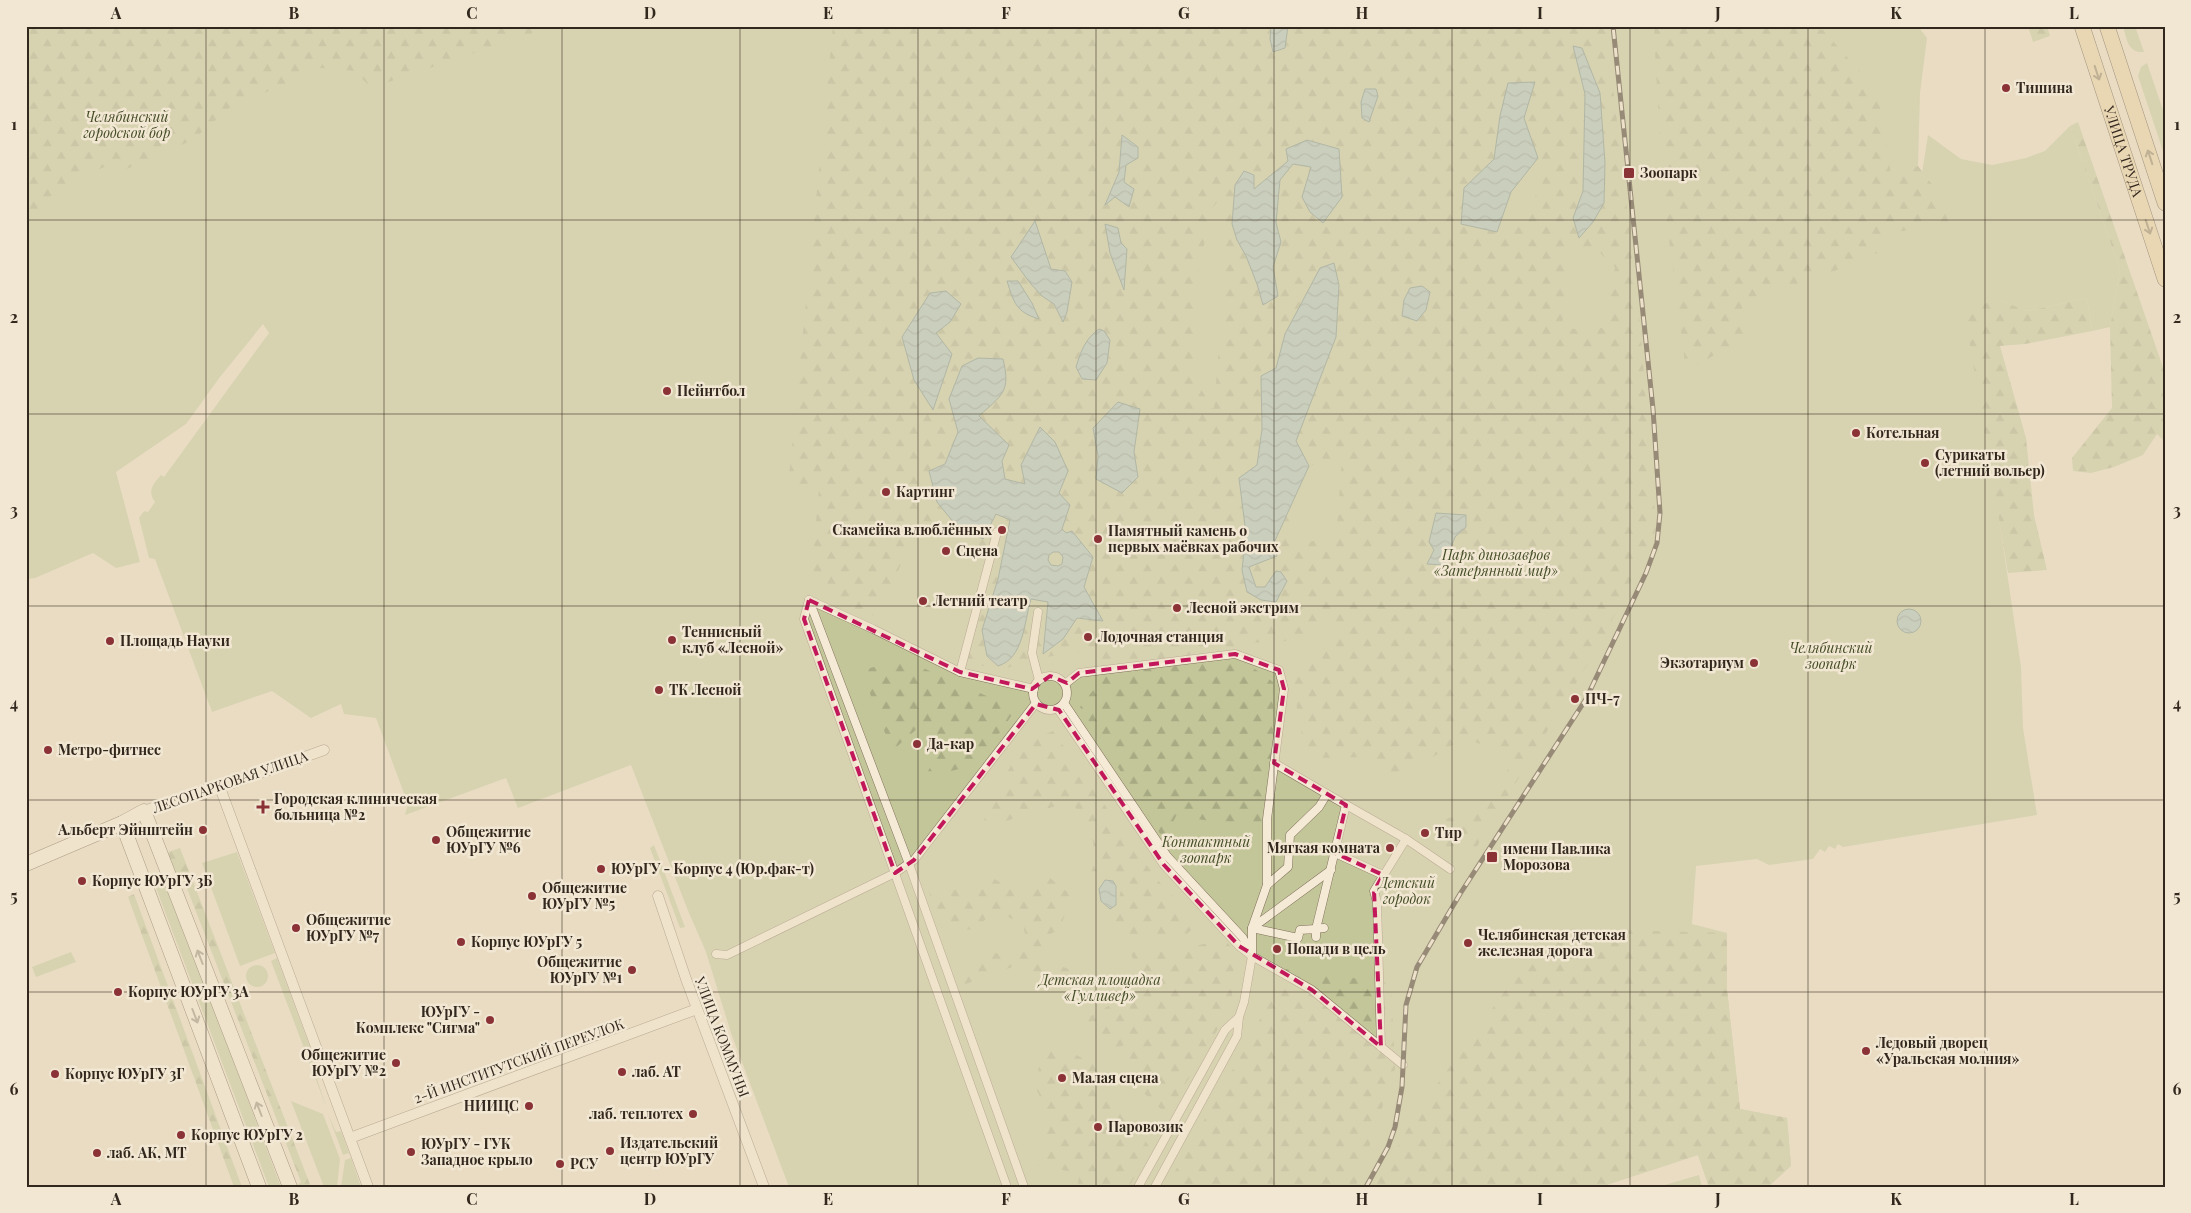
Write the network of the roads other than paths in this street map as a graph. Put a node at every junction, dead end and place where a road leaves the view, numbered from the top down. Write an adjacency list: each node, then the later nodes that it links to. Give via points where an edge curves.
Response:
1 (2082, 26): 4 (main road, УЛИЦА ТРУДА, one-way to 4)
2 (2107, 26): 3 (main road, УЛИЦА ТРУДА, one-way to 2)
3 (2165, 203)
4 (2165, 279)
5 (997, 532): 8 (street)
6 (809, 600): 8 (street); 24 (street); 27 (street, via 804,619)
7 (1038, 612): 9 (street, via 1032,653)
8 (960, 672): 11 (street)
9 (1039, 680): 10 (street, via 1050,676); 11 (street)
10 (1065, 684): 13 (street, via 1068,694); 15 (street, via 1079,673 1235,654 1251,659 1279,670 1284,689)
11 (1034, 689): 12 (street)
12 (1036, 703): 13 (street, via 1044,709); 24 (street)
13 (1061, 706): 35 (street, via 1164,865)
14 (324, 750): 16 (street, ЛЕСОПАРКОВАЯ УЛИЦА, via 230,784)
15 (1274, 763): 17 (street); 30 (street, via 1267,819)
16 (219, 784): 19 (street, ЛЕСОПАРКОВАЯ УЛИЦА); 40 (street)
17 (1327, 794): 18 (street); 30 (street, via 1319,807 1290,835 1288,868)
18 (1346, 805): 21 (street); 22 (street)
19 (144, 811): 20 (main road, ЛЕСОПАРКОВАЯ УЛИЦА); 29 (main road)
20 (122, 823): 23 (main road, ЛЕСОПАРКОВАЯ УЛИЦА); 31 (main road)
21 (1406, 839): 25 (street); 28 (street)
22 (1335, 853): 26 (street); 28 (street)
23 (26, 864)
24 (909, 864): 27 (street); 46 (street)
25 (1450, 869)
26 (1332, 870): 33 (street); 33 (street, via 1319,931 1300,930 1298,938)
27 (895, 873): 34 (street, via 727,955); 45 (street)
28 (1383, 875): 38 (street, via 1374,891 1377,902)
29 (169, 877): 31 (main road, via 164,871 154,871 148,876); 42 (main road, one-way to 29)
30 (1266, 885): 33 (street)
31 (146, 886): 41 (main road, one-way to 41)
32 (658, 896): 36 (street, УЛИЦА КОММУНЫ)
33 (1252, 928): 35 (street)
34 (716, 954)
35 (1252, 956): 37 (street); 38 (street, via 1312,990)
36 (697, 1009): 40 (street, 2-Й ИНСТИТУТСКИЙ ПЕРЕУЛОК); 44 (street, УЛИЦА КОММУНЫ)
37 (1239, 1017): 47 (street, via 1225,1030); 48 (street, via 1237,1036)
38 (1381, 1047): 39 (street)
39 (1403, 1065)
40 (350, 1138): 43 (street)
41 (260, 1187)
42 (290, 1187)
43 (368, 1187)
44 (764, 1187)
45 (1007, 1187)
46 (1024, 1187)
47 (1138, 1187)
48 (1155, 1187)

